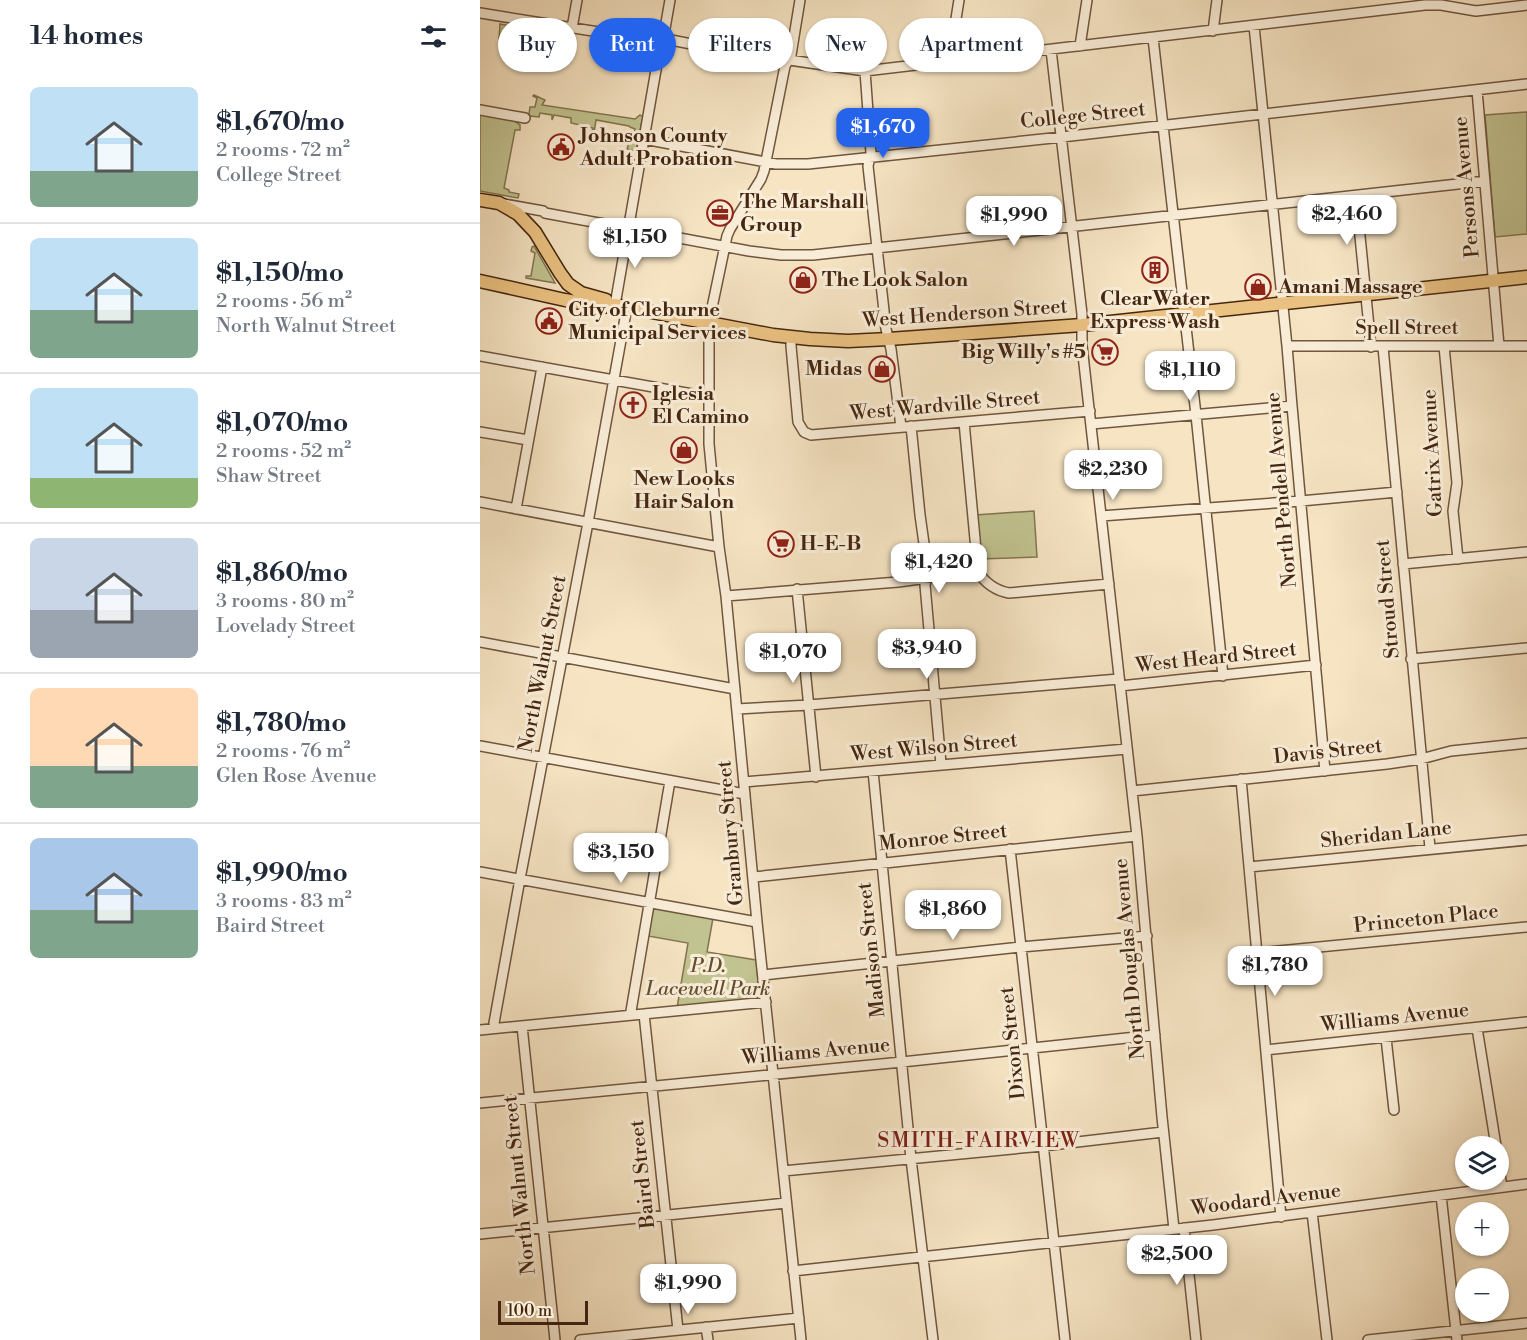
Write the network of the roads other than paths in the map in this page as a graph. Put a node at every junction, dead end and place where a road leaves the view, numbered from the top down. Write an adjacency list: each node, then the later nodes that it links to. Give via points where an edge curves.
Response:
1 (577, 0): 11 (street)
2 (670, 0): 12 (street, North Walnut Street)
3 (800, 0): 17 (street, Granbury Street)
4 (959, 0): 13 (street)
5 (1087, 0): 18 (street)
6 (1217, 0): 15 (street)
7 (1442, 2): 8 (street, via 1476,11); 14 (street)
8 (1527, 5)
9 (480, 13): 10 (street)
10 (511, 18)
11 (574, 18)
12 (666, 18)
13 (956, 18)
14 (1254, 26): 15 (street); 27 (street, North Pendell Avenue)
15 (1213, 31): 16 (street)
16 (1153, 38): 18 (street); 29 (street)
17 (793, 43)
18 (1080, 46): 19 (street)
19 (1051, 50): 20 (street); 30 (street, North Douglas Avenue)
20 (1044, 51)
21 (656, 72): 31 (street, North Walnut Street)
22 (784, 72): 33 (street, Granbury Street)
23 (865, 72): 32 (street)
24 (1527, 84): 25 (street, College Street)
25 (1477, 90): 27 (street, College Street); 34 (street, Persons Avenue)
26 (480, 110): 28 (street)
27 (1264, 113): 29 (street, College Street); 38 (street, North Pendell Avenue)
28 (525, 118)
29 (1162, 125): 30 (street, College Street); 39 (street)
30 (1062, 137): 32 (street, College Street); 41 (street, North Douglas Avenue)
31 (644, 139): 33 (street, College Street); 42 (street, North Walnut Street)
32 (870, 158): 33 (street, College Street, via 808,164); 44 (street)
33 (766, 163): 43 (street, Granbury Street, via 761,179 730,229)
34 (1485, 181): 35 (street); 47 (street, Persons Avenue)
35 (1356, 196): 38 (street); 48 (street)
36 (480, 200): 37 (main road)
37 (500, 203): 40 (main road); 40 (street, via 543,211)
38 (1273, 205): 39 (street); 49 (street, North Pendell Avenue)
39 (1173, 216): 41 (street); 51 (street)
40 (539, 221): 42 (street); 50 (main road, via 568,284 581,293)
41 (1071, 227): 44 (street); 53 (street, North Douglas Avenue)
42 (629, 228): 43 (street); 50 (street, North Walnut Street)
43 (725, 246): 44 (street, via 781,255); 52 (street, Granbury Street)
44 (877, 249): 55 (street)
45 (1527, 277): 47 (main road, West Henderson Street)
46 (480, 281): 50 (main road, West Henderson Street, via 602,307)
47 (1494, 281): 48 (main road, West Henderson Street); 58 (street, Persons Avenue)
48 (1366, 294): 49 (main road, West Henderson Street); 60 (street)
49 (1283, 303): 51 (main road, West Henderson Street); 56 (street, North Pendell Avenue)
50 (621, 306): 52 (main road, West Henderson Street); 64 (street, North Walnut Street)
51 (1184, 314): 53 (main road, West Henderson Street); 68 (street)
52 (709, 322): 54 (main road, West Henderson Street); 65 (street, Granbury Street)
53 (1082, 325): 55 (main road, West Henderson Street); 67 (street, North Douglas Avenue)
54 (791, 337): 55 (main road, West Henderson Street); 71 (street, West Wardville Street, via 798,422 804,432 811,435)
55 (889, 339): 71 (street)
56 (1287, 346): 60 (street, Spell Street); 66 (street, North Pendell Avenue)
57 (1444, 346): 58 (street, Spell Street); 61 (street, Spell Street); 83 (street, Gatrix Avenue, via 1457,483 1453,511)
58 (1499, 346): 59 (street, Spell Street)
59 (1527, 346)
60 (1371, 347): 61 (street, Spell Street)
61 (1383, 347): 74 (street, Stroud Street)
62 (480, 356): 63 (street)
63 (542, 367): 64 (street); 73 (street)
64 (614, 380): 65 (street); 80 (street, North Walnut Street)
65 (709, 397): 81 (street, Granbury Street, via 709,444)
66 (1292, 406): 68 (street); 75 (street, North Pendell Avenue)
67 (1090, 411): 69 (street, West Wardville Street); 70 (street, North Douglas Avenue)
68 (1196, 415): 70 (street); 78 (street)
69 (964, 422): 71 (street, West Wardville Street); 85 (street)
70 (1091, 424): 79 (street, North Douglas Avenue)
71 (906, 427): 86 (street)
72 (480, 432): 73 (street)
73 (528, 440): 77 (street)
74 (1397, 492): 75 (street); 84 (street, Stroud Street)
75 (1301, 501): 78 (street); 94 (street, North Pendell Avenue)
76 (480, 502): 77 (street)
77 (516, 509): 80 (street)
78 (1206, 509): 79 (street); 95 (street)
79 (1101, 516): 87 (street, North Douglas Avenue)
80 (588, 522): 81 (street); 92 (street, North Walnut Street)
81 (719, 547): 89 (street, Granbury Street)
82 (1527, 552): 83 (street)
83 (1458, 559): 84 (street)
84 (1403, 564): 93 (street, Stroud Street)
85 (978, 571): 86 (street); 87 (street, via 994,588 1009,593)
86 (926, 578): 88 (street); 98 (street)
87 (1109, 584): 96 (street, North Douglas Avenue)
88 (797, 589): 89 (street); 99 (street)
89 (726, 596): 97 (street, Granbury Street)
90 (480, 642): 92 (street)
91 (1527, 648): 93 (street)
92 (563, 658): 97 (street); 104 (street, North Walnut Street)
93 (1411, 659): 105 (street, Stroud Street)
94 (1316, 665): 95 (street, West Heard Street); 108 (street, North Pendell Avenue)
95 (1223, 676): 96 (street, West Heard Street)
96 (1119, 683): 98 (street, West Heard Street); 103 (street, North Douglas Avenue)
97 (735, 689): 100 (street, Granbury Street)
98 (935, 693): 99 (street, West Heard Street); 106 (street)
99 (809, 705): 100 (street, West Heard Street); 109 (street)
100 (737, 709): 112 (street, Granbury Street)
101 (1527, 743): 105 (street, Davis Street, via 1451,751)
102 (480, 746): 104 (street)
103 (1127, 748): 106 (street, West Wilson Street); 113 (street, North Douglas Avenue)
104 (543, 758): 111 (street); 123 (street, North Walnut Street)
105 (1420, 759): 108 (street, Davis Street); 117 (street, Stroud Street)
106 (942, 764): 107 (street, West Wilson Street)
107 (873, 771): 109 (street, West Wilson Street); 119 (street, Madison Street)
108 (1325, 771): 110 (street, Davis Street)
109 (816, 777): 112 (street, West Wilson Street)
110 (1241, 779): 113 (street, Davis Street); 120 (street)
111 (670, 781): 114 (street); 124 (street)
112 (744, 783): 114 (street, Granbury Street)
113 (1132, 791): 115 (street, North Douglas Avenue)
114 (745, 794): 122 (street, Granbury Street)
115 (1137, 836): 118 (street, Monroe Street); 127 (street, North Douglas Avenue)
116 (1527, 840): 117 (street, Sheridan Lane)
117 (1430, 848): 120 (street, Sheridan Lane)
118 (1010, 849): 119 (street, Monroe Street); 128 (street, Dixon Street)
119 (881, 863): 122 (street, Monroe Street); 130 (street, Madison Street)
120 (1249, 867): 129 (street)
121 (480, 872): 123 (street)
122 (754, 876): 125 (street, Granbury Street)
123 (520, 879): 124 (street); 137 (street, North Walnut Street)
124 (649, 903): 125 (street); 134 (street)
125 (757, 922): 131 (street, Granbury Street)
126 (1527, 927): 129 (street, Princeton Place)
127 (1147, 936): 128 (street); 140 (street, North Douglas Avenue)
128 (1021, 947): 130 (street); 142 (street, Dixon Street)
129 (1258, 953): 143 (street)
130 (892, 961): 131 (street); 144 (street, Madison Street)
131 (763, 975): 132 (street, Granbury Street)
132 (766, 1002): 133 (street); 145 (street, Granbury Street)
133 (644, 1014): 134 (street); 146 (street, Baird Street)
134 (631, 1015): 136 (street)
135 (1527, 1022): 138 (street, Williams Avenue)
136 (522, 1026): 137 (street); 147 (street, North Walnut Street)
137 (495, 1028): 139 (street)
138 (1477, 1028): 141 (street, Williams Avenue); 151 (street)
139 (480, 1030)
140 (1155, 1035): 142 (street, Williams Avenue); 150 (street, North Douglas Avenue)
141 (1386, 1038): 143 (street, Williams Avenue); 149 (street)
142 (1032, 1048): 144 (street, Williams Avenue); 152 (street, Dixon Street)
143 (1266, 1050): 162 (street)
144 (902, 1062): 145 (street, Williams Avenue); 153 (street, Madison Street)
145 (774, 1074): 146 (street, Williams Avenue); 154 (street, Granbury Street)
146 (651, 1087): 147 (street, Williams Avenue); 161 (street, Baird Street)
147 (529, 1098): 148 (street, Williams Avenue); 163 (street, North Walnut Street)
148 (480, 1103)
149 (1394, 1110)
150 (1163, 1132): 152 (street); 165 (street, North Douglas Avenue)
151 (1494, 1136)
152 (1043, 1146): 153 (street); 167 (street, Dixon Street)
153 (911, 1159): 154 (street); 168 (street, Madison Street)
154 (783, 1171): 159 (street, Granbury Street)
155 (1527, 1184): 156 (street, Woodard Avenue)
156 (1509, 1186)
157 (1479, 1190): 158 (street, Woodard Avenue)
158 (1441, 1195): 160 (street, Woodard Avenue); 174 (street)
159 (786, 1203): 161 (street); 169 (street, Granbury Street)
160 (1312, 1212): 162 (street, Woodard Avenue); 183 (street)
161 (665, 1215): 163 (street); 173 (street, Baird Street)
162 (1281, 1217): 164 (street, Woodard Avenue)
163 (543, 1228): 166 (street); 176 (street, North Walnut Street)
164 (1184, 1228): 165 (street, Woodard Avenue); 182 (street)
165 (1174, 1229): 167 (street, Woodard Avenue)
166 (480, 1234)
167 (1054, 1242): 168 (street, Woodard Avenue); 181 (street, Dixon Street)
168 (924, 1257): 169 (street, Woodard Avenue); 180 (street, Madison Street)
169 (793, 1271): 170 (street, Granbury Street)
170 (799, 1318): 172 (street); 179 (street, Granbury Street)
171 (1527, 1323): 174 (street)
172 (706, 1327): 173 (street); 178 (street)
173 (678, 1330): 175 (street)
174 (1457, 1335): 184 (street)
175 (616, 1338): 177 (street)
176 (555, 1340)
177 (580, 1340)
178 (708, 1340)
179 (801, 1340)
180 (933, 1340)
181 (1065, 1340)
182 (1196, 1340)
183 (1327, 1340)
184 (1368, 1340)

